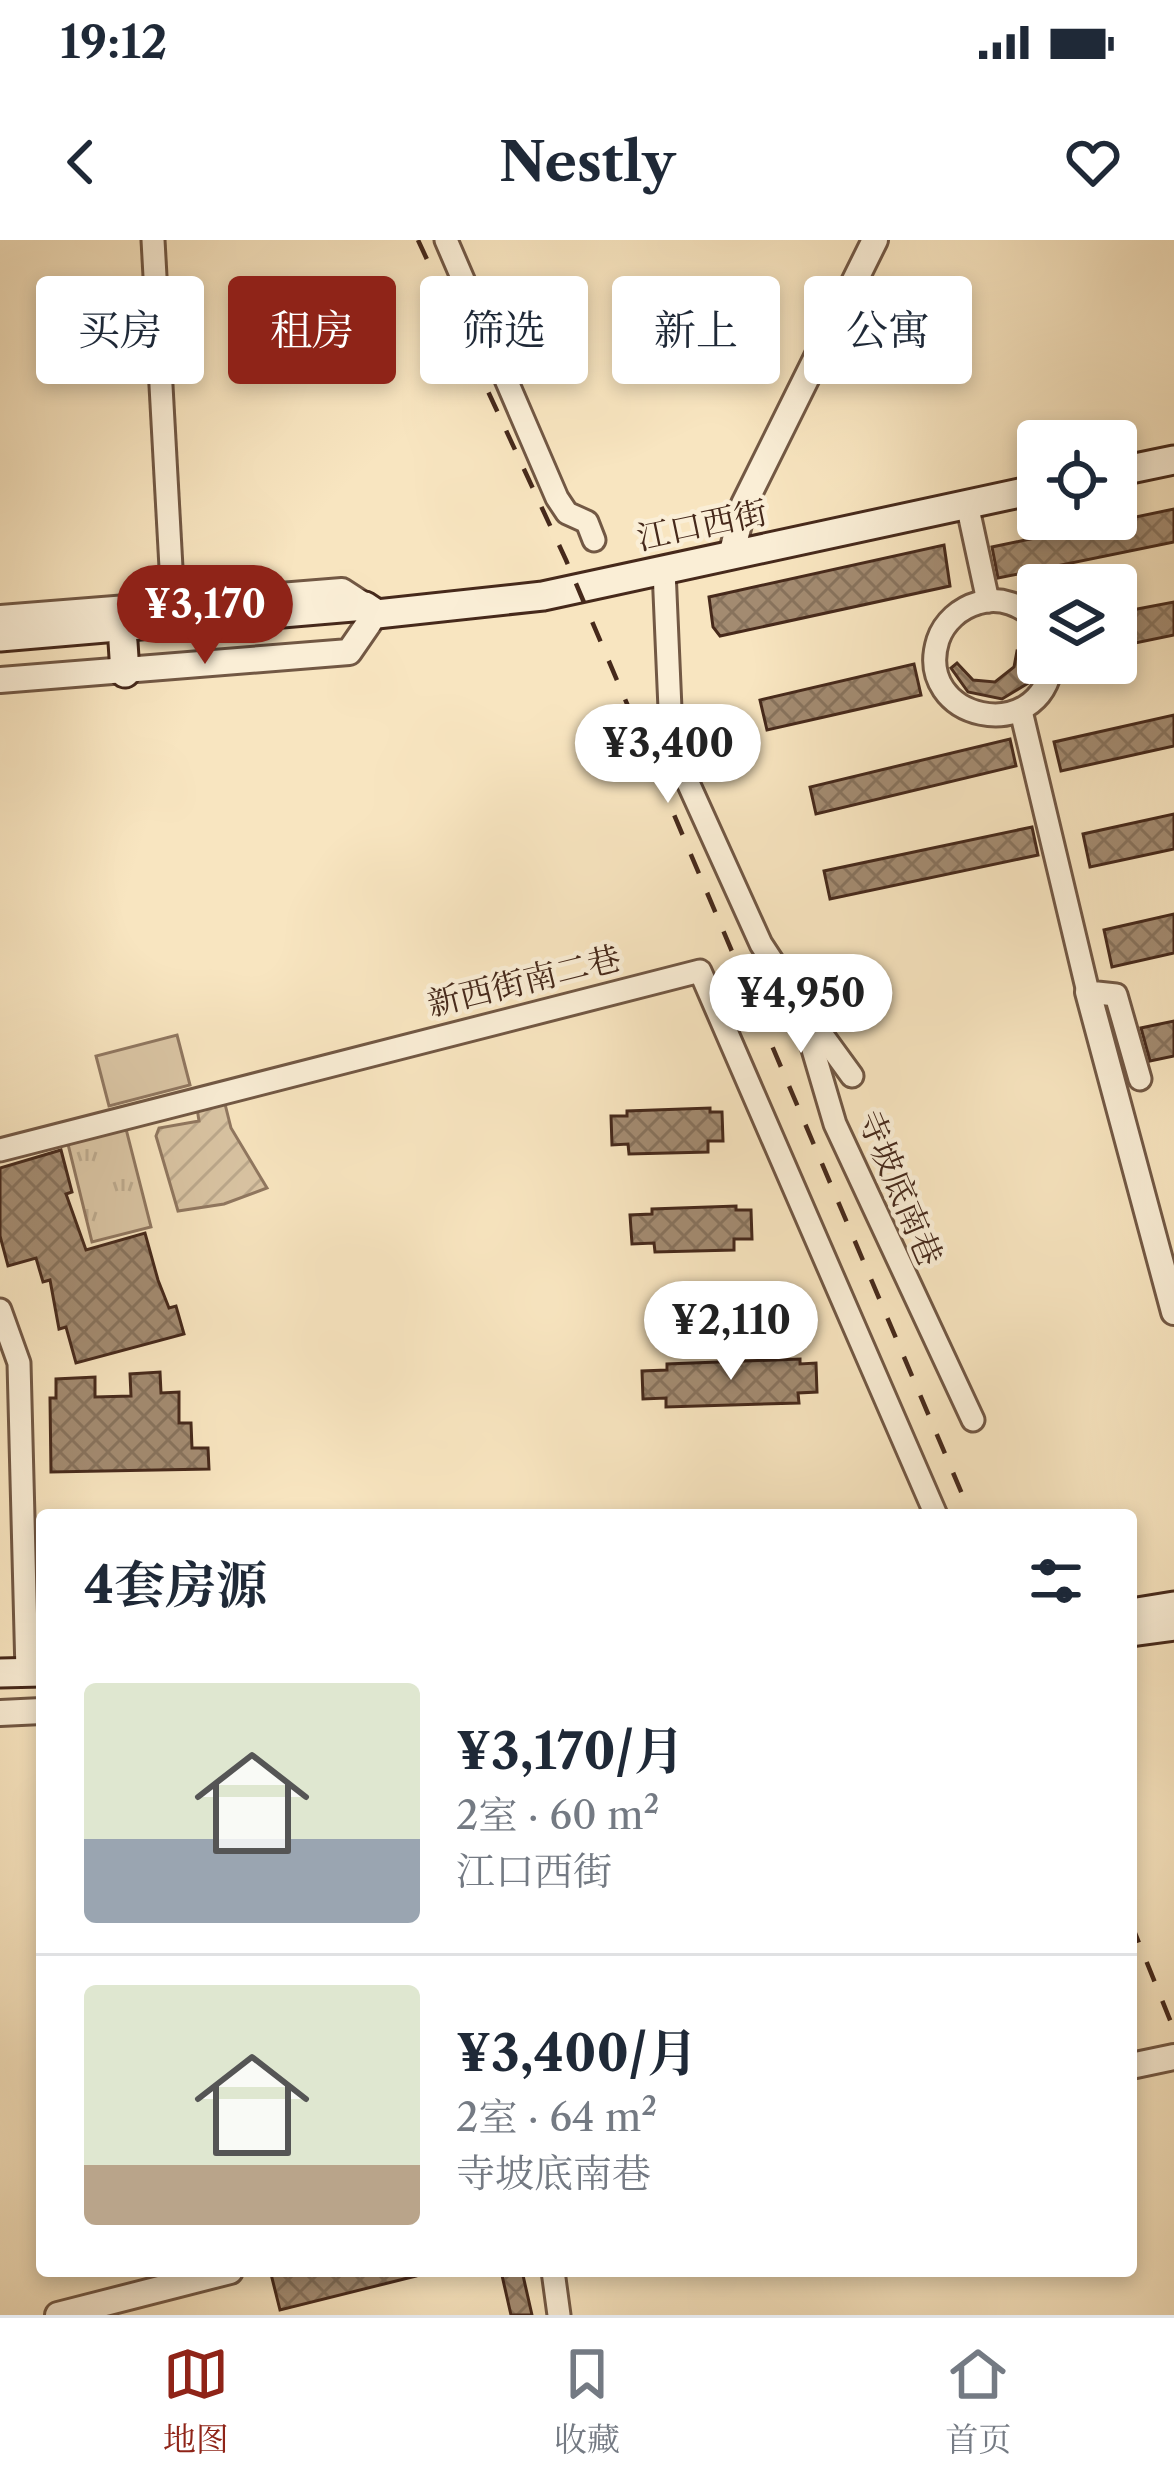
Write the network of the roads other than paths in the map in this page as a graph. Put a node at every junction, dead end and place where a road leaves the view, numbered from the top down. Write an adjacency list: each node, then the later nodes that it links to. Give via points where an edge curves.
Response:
1 (153, 240): 12 (street)
2 (446, 240): 8 (street, via 557,498 587,522)
3 (875, 240): 9 (street, via 744,504)
4 (1174, 460): 5 (main road)
5 (1137, 468)
6 (1017, 493): 7 (main road, 江口西街)
7 (967, 504): 9 (main road, 江口西街); 11 (street)
8 (594, 540)
9 (731, 556): 10 (main road, 江口西街)
10 (664, 570): 14 (main road, 江口西街, via 543,596); 22 (street, 寺坡底南巷, via 671,732 680,765 761,944)
11 (988, 601): 13 (street); 20 (street, via 948,622 935,653 938,677 972,713)
12 (173, 604): 14 (street, via 342,590); 15 (street)
13 (1017, 607)
14 (371, 614): 15 (main road, 江口西街); 17 (street, via 349,652)
15 (119, 626): 16 (main road, 江口西街); 17 (main road)
16 (9, 631)
17 (125, 673): 18 (street)
18 (0, 680)
19 (1044, 684): 20 (street)
20 (1021, 711): 21 (street)
21 (1088, 992): 24 (street, via 1116,995); 27 (street)
22 (799, 1002): 23 (street); 28 (street, 寺坡底南巷, via 835,1124)
23 (852, 1076)
24 (1141, 1079)
25 (0, 1150): 29 (street, 新西街南二巷, via 700,971)
26 (0, 1310): 34 (street, via 19,1363)
27 (1174, 1312)
28 (973, 1420)
29 (933, 1509)
30 (1174, 1606): 31 (main road)
31 (1137, 1611)
32 (1174, 1626): 33 (main road)
33 (1137, 1631)
34 (28, 1677): 35 (main road)
35 (0, 1690)
36 (36, 1712): 37 (street)
37 (0, 1713)
38 (1174, 2057): 39 (street)
39 (1137, 2065)
40 (207, 2277): 42 (street)
41 (555, 2277): 43 (street)
42 (58, 2315)
43 (559, 2315)

